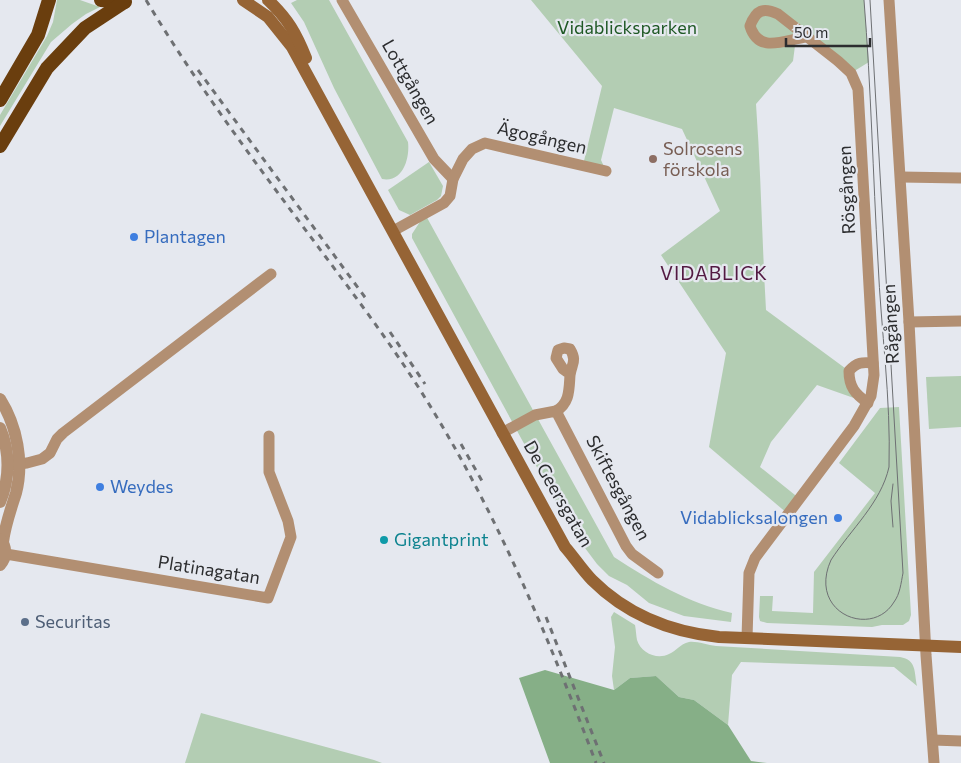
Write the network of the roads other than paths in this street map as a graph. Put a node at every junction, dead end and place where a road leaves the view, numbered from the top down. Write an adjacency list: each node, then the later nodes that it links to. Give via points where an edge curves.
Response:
1 (49, 0): 9 (highway, via 38,35)
2 (101, 0): 7 (highway)
3 (243, 0): 10 (main road, De Geersgatan, via 268,17 282,32)
4 (268, 0): 10 (main road, De Geersgatan, via 297,34)
5 (342, 0): 13 (street, Lottgången, via 434,158)
6 (889, 0): 14 (street, Rågången)
7 (127, 2): 11 (highway, via 85,28 52,61)
8 (808, 38): 8 (street, Rösgången, via 769,10 757,14 750,26 756,38 768,44); 20 (street, Rösgången, via 851,73 858,89)
9 (0, 100)
10 (328, 111): 16 (main road, De Geersgatan)
11 (0, 146)
12 (606, 171): 13 (street, Ägogången, via 486,142 472,149)
13 (453, 178): 16 (street, Ägogången, via 450,196 444,203)
14 (900, 178): 15 (street); 19 (street, Rågången)
15 (961, 178)
16 (393, 231): 26 (main road, De Geersgatan)
17 (271, 274): 28 (street, via 63,433 46,457)
18 (961, 320): 19 (street)
19 (909, 322): 33 (street, Rågången)
20 (873, 363): 23 (street, Rösgången); 23 (street, via 861,362 849,371 851,386)
21 (570, 374): 24 (street, via 567,401)
22 (0, 399): 28 (street, via 10,419 17,446)
23 (868, 403): 32 (street, Rösgången, via 847,437 754,558 749,573)
24 (556, 411): 26 (street, via 535,415); 31 (street, Skiftesgången, via 626,546)
25 (0, 428): 28 (street)
26 (502, 432): 32 (main road, De Geersgatan, via 565,547 591,579 616,600 647,618 678,630)
27 (269, 436): 30 (street, Platinagatan, via 269,472 291,537 268,598)
28 (14, 464): 29 (street); 30 (street, via 16,491 4,530)
29 (0, 502)
30 (2, 550)
31 (658, 573)
32 (748, 638): 33 (main road, De Geersgatan)
33 (925, 646): 34 (main road, De Geersgatan); 35 (street, Rågången)
34 (961, 647)
35 (933, 740): 36 (street); 37 (street, Rågången)
36 (961, 741)
37 (934, 763)

